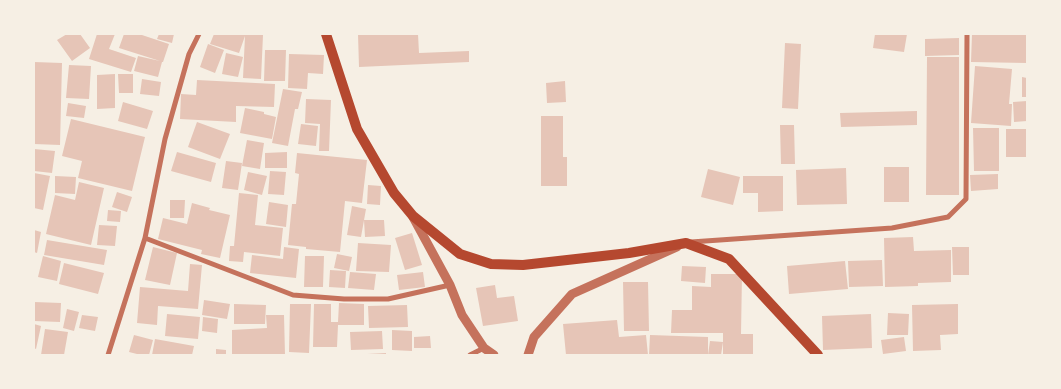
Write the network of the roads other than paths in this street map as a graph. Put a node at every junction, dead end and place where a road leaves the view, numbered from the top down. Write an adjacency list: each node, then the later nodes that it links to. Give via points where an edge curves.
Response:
1 (199, 34): 5 (street, via 189,54 165,139)
2 (326, 34): 4 (main road, via 356,129 394,193)
3 (967, 34): 6 (street, via 966,199 948,217 892,228)
4 (413, 216): 6 (main road, via 460,254 490,264 524,265); 7 (street)
5 (145, 238): 7 (street, via 293,295 388,299); 9 (street)
6 (686, 243): 12 (street, via 572,294 534,337); 13 (main road, via 729,259)
7 (450, 285): 8 (street, via 462,315)
8 (484, 348): 10 (street); 11 (street)
9 (108, 355)
10 (470, 355)
11 (494, 355)
12 (528, 355)
13 (818, 355)

